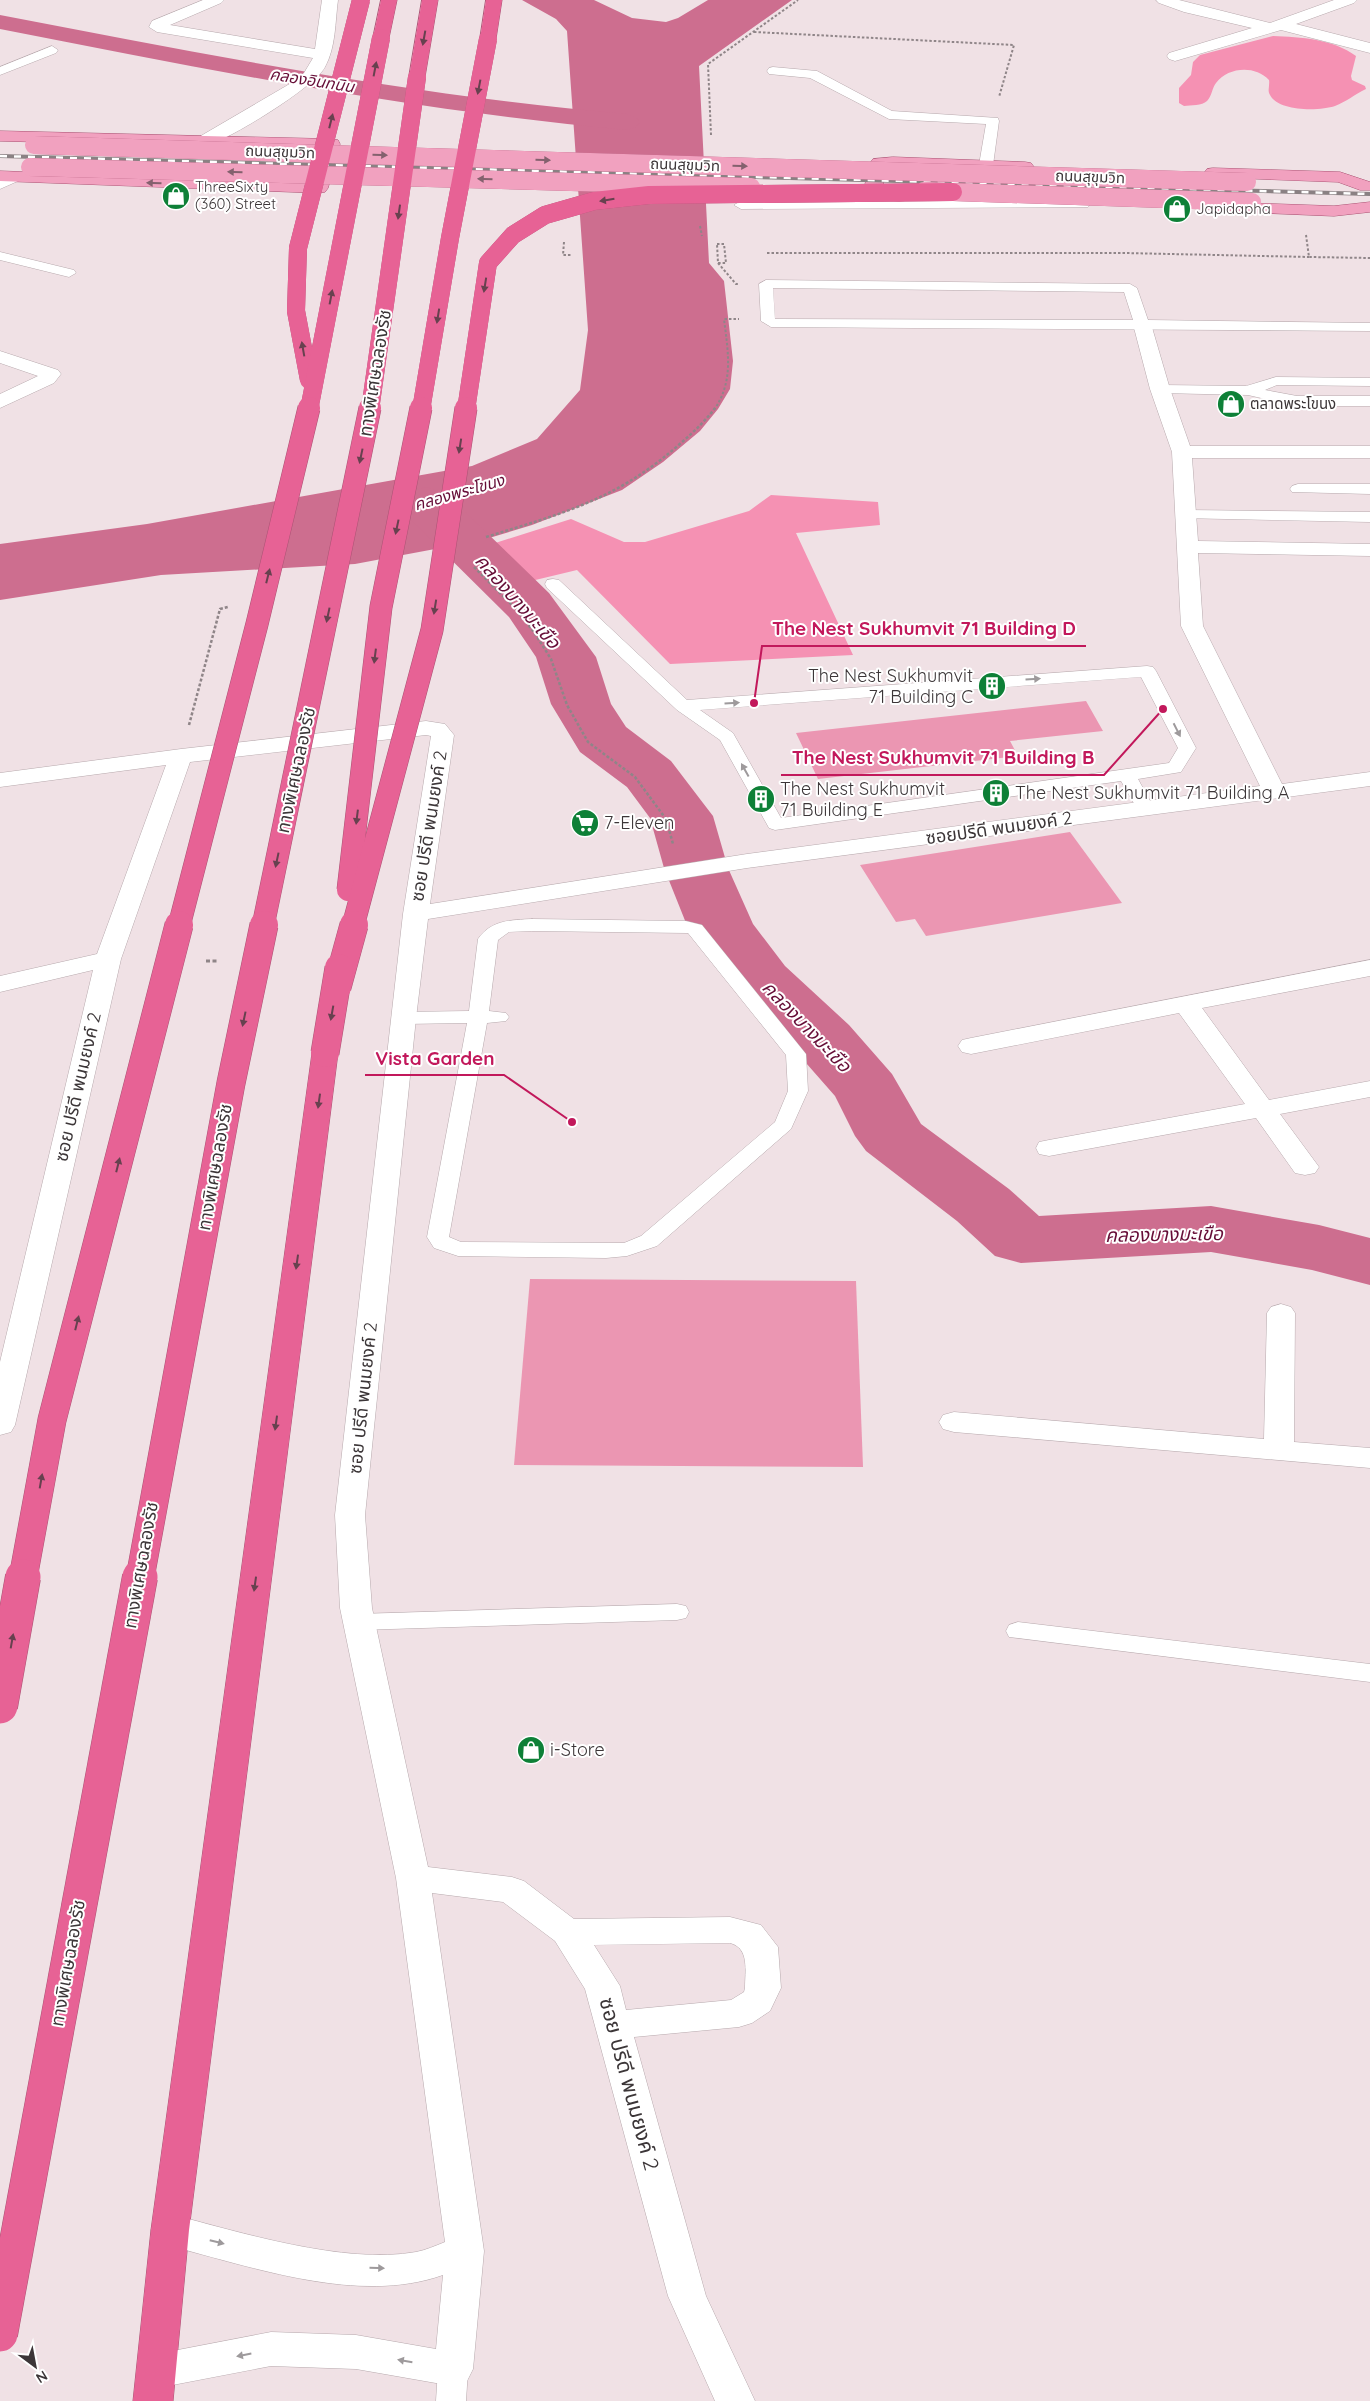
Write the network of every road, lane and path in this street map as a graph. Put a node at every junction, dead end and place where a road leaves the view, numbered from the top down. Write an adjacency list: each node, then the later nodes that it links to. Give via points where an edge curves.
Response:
1 (216, 0): 15 (street, via 157,27)
2 (330, 0): 15 (street)
3 (361, 0): 47 (highway, one-way to 3, bridge, via 296,312 298,248)
4 (389, 0): 47 (highway, one-way to 4, bridge)
5 (430, 0): 99 (highway, ทางพิเศษฉลองรัช, one-way to 99, bridge, via 374,391 231,1082)
6 (494, 0): 74 (highway, one-way to 74, bridge, via 426,384 381,607)
7 (798, 0): 11 (path)
8 (1164, 0): 10 (street, via 1190,9)
9 (1349, 0): 10 (street)
10 (1276, 27): 12 (street); 14 (street)
11 (754, 32): 18 (path, via 1014,45); 21 (path, via 708,64)
12 (1370, 48)
13 (52, 50): 17 (lane)
14 (1176, 56)
15 (319, 62): 20 (street, via 299,85)
16 (773, 70): 18 (lane, via 813,74 889,115)
17 (0, 71)
18 (993, 120): 23 (lane)
19 (0, 136): 20 (main road)
20 (205, 140): 24 (main road, one-way to 24, via 332,144 319,188)
21 (711, 141)
22 (0, 142): 25 (main road, ถนนสุขุมวิท, one-way to 25, bridge)
23 (986, 165): 25 (main road, via 1340,177); 27 (main road, via 879,163 872,193 886,197)
24 (3, 175): 26 (main road, ถนนสุขุมวิท, one-way to 24, bridge, via 30,167)
25 (1368, 186)
26 (953, 192): 29 (main road, ถนนสุขุมวิท, bridge); 74 (highway, one-way to 74, bridge, via 633,196 574,206 546,215 504,241 488,263 432,630)
27 (1117, 204): 28 (lane); 30 (main road)
28 (741, 206)
29 (1370, 206): 30 (main road, via 1334,211)
30 (1302, 210): 35 (path)
31 (564, 239): 33 (path, via 563,255)
32 (767, 253): 35 (path, via 1124,253)
33 (572, 255)
34 (0, 256): 38 (lane)
35 (1309, 257): 36 (path)
36 (1370, 258)
37 (718, 263): 37 (path, via 717,244 724,244 726,262); 39 (path)
38 (69, 273)
39 (736, 284)
40 (728, 319): 56 (path, via 724,320 728,361 726,388 696,431 619,489)
41 (1142, 324): 41 (lane, via 771,322 766,284 1130,288); 42 (lane); 45 (street)
42 (1370, 327)
43 (0, 357): 49 (street, via 51,374)
44 (1370, 382): 46 (lane, via 1276,381)
45 (1160, 390): 46 (lane); 50 (street)
46 (1247, 391): 48 (lane, via 1297,400)
47 (312, 397): 93 (highway, one-way to 47, bridge, via 52,1420)
48 (1370, 401)
49 (0, 402)
50 (1182, 452): 51 (street); 54 (street)
51 (1370, 452)
52 (1298, 488): 53 (lane)
53 (1370, 489)
54 (1185, 515): 55 (lane); 57 (street)
55 (1370, 517)
56 (486, 537)
57 (1187, 547): 58 (street); 66 (street, via 1192,626)
58 (1370, 550)
59 (473, 566): 68 (path, via 516,608 534,632 551,659 567,706 588,742 636,777 666,819)
60 (553, 584): 61 (lane)
61 (683, 706): 63 (lane, one-way to 61, via 775,824 727,737); 63 (lane, one-way to 63, via 1146,671 1187,748 1175,768)
62 (180, 756): 64 (street, ซอย ปรีดี พนมยงค์ 2); 70 (street, ซอย ปรีดี พนมยงค์ 2, via 438,729 443,735); 71 (street, ซอย ปรีดี พนมยงค์ 2)
63 (1126, 774): 67 (lane)
64 (0, 780)
65 (1370, 780): 66 (street, ซอยปรีดี พนมยงค์ 2)
66 (1274, 792): 67 (street, ซอยปรีดี พนมยงค์ 2)
67 (1145, 808): 69 (street, ซอยปรีดี พนมยงค์ 2)
68 (675, 851)
69 (747, 861): 70 (street, ซอย ปรีดี พนมยงค์ 2)
70 (415, 914): 77 (street, ซอย ปรีดี พนมยงค์ 2)
71 (108, 959): 73 (street); 86 (street, ซอย ปรีดี พนมยงค์ 2)
72 (1370, 968): 75 (street)
73 (0, 984)
74 (337, 987): 97 (highway, one-way to 97, bridge, via 325,1053)
75 (1185, 1004): 79 (street); 81 (street)
76 (500, 1017): 78 (lane)
77 (403, 1018): 78 (lane); 90 (street, ซอย ปรีดี พนมยงค์ 2, via 350,1515 352,1569)
78 (477, 1018): 78 (lane, via 488,939 503,928 532,925 693,928 796,1054 798,1091 784,1125 649,1241 627,1249 606,1251 458,1249 442,1242 438,1231)
79 (971, 1046)
80 (1370, 1089): 81 (street)
81 (1262, 1109): 82 (street); 83 (street)
82 (1049, 1148)
83 (1305, 1167)
84 (1280, 1313): 87 (street)
85 (954, 1422): 87 (street)
86 (0, 1424)
87 (1279, 1450): 88 (street)
88 (1370, 1458)
89 (677, 1612): 90 (lane)
90 (359, 1622): 94 (street, ซอย ปรีดี พนมยงค์ 2)
91 (1018, 1632): 92 (lane)
92 (1370, 1673)
93 (0, 1706)
94 (413, 1878): 95 (street, ซอย ปรีดี พนมยงค์ 2, via 512,1890); 98 (street, ซอย ปรีดี พนมยงค์ 2)
95 (567, 1932): 96 (street, ซอย ปรีดี พนมยงค์ 2, via 602,1986); 96 (street, via 730,1930 749,1934 761,1947 763,1988 757,2001 739,2013)
96 (613, 2025): 102 (street, ซอย ปรีดี พนมยงค์ 2, via 687,2296)
97 (170, 2230): 98 (street, one-way to 98, via 271,2256 353,2268 409,2269); 101 (highway)
98 (466, 2250): 100 (street, ซอย ปรีดี พนมยงค์ 2)
99 (0, 2334)
100 (452, 2385): 101 (street, ซอย ปรีดี พนมยงค์ 2, one-way to 101, via 356,2352 271,2349)
101 (155, 2386)
102 (735, 2401)

